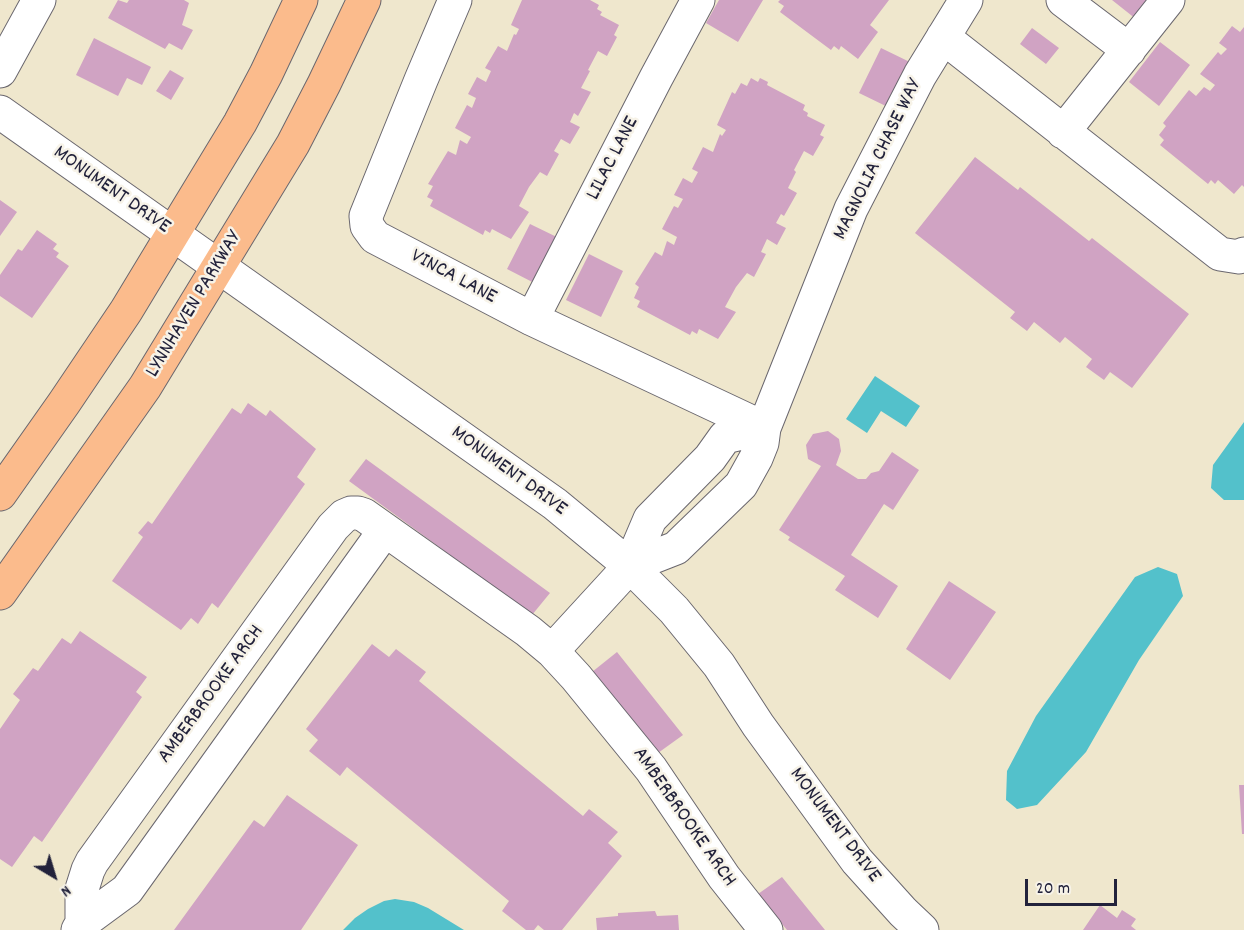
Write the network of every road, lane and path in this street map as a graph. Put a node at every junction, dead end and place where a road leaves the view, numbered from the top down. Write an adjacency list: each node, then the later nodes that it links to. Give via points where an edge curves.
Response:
1 (39, 0): 11 (street)
2 (301, 0): 14 (main road, via 240,123)
3 (364, 0): 16 (main road, LYNNHAVEN PARKWAY, via 293,144)
4 (455, 0): 17 (street, VINCA LANE, via 366,216 367,226 375,237)
5 (698, 0): 17 (street, LILAC LANE)
6 (966, 0): 9 (street, MAGNOLIA CHASE WAY)
7 (1063, 0): 10 (street)
8 (1168, 0): 10 (street)
9 (943, 37): 13 (street); 18 (street, MAGNOLIA CHASE WAY, via 851,209)
10 (1128, 50): 13 (street)
11 (0, 71)
12 (0, 112): 14 (street, MONUMENT DRIVE)
13 (1063, 132): 15 (street, via 1220,254)
14 (172, 235): 16 (street, MONUMENT DRIVE); 19 (main road, via 77,384)
15 (1244, 254)
16 (219, 268): 21 (street, MONUMENT DRIVE, via 555,504); 22 (main road, LYNNHAVEN PARKWAY, via 146,387)
17 (532, 319): 18 (street, VINCA LANE)
18 (764, 428): 21 (street, MAGNOLIA CHASE WAY, via 756,458 741,485 676,548)
19 (0, 494)
20 (385, 530): 23 (street, AMBERBROOKE ARCH); 24 (street, AMBERBROOKE ARCH, via 127,890); 24 (street, AMBERBROOKE ARCH, via 358,513 344,516 333,527 92,862 82,889)
21 (630, 566): 23 (street); 25 (street, MONUMENT DRIVE, via 674,610 719,665 857,861)
22 (0, 593)
23 (552, 651): 26 (street, AMBERBROOKE ARCH, via 651,769 724,877)
24 (80, 927)
25 (920, 929)
26 (766, 930)

